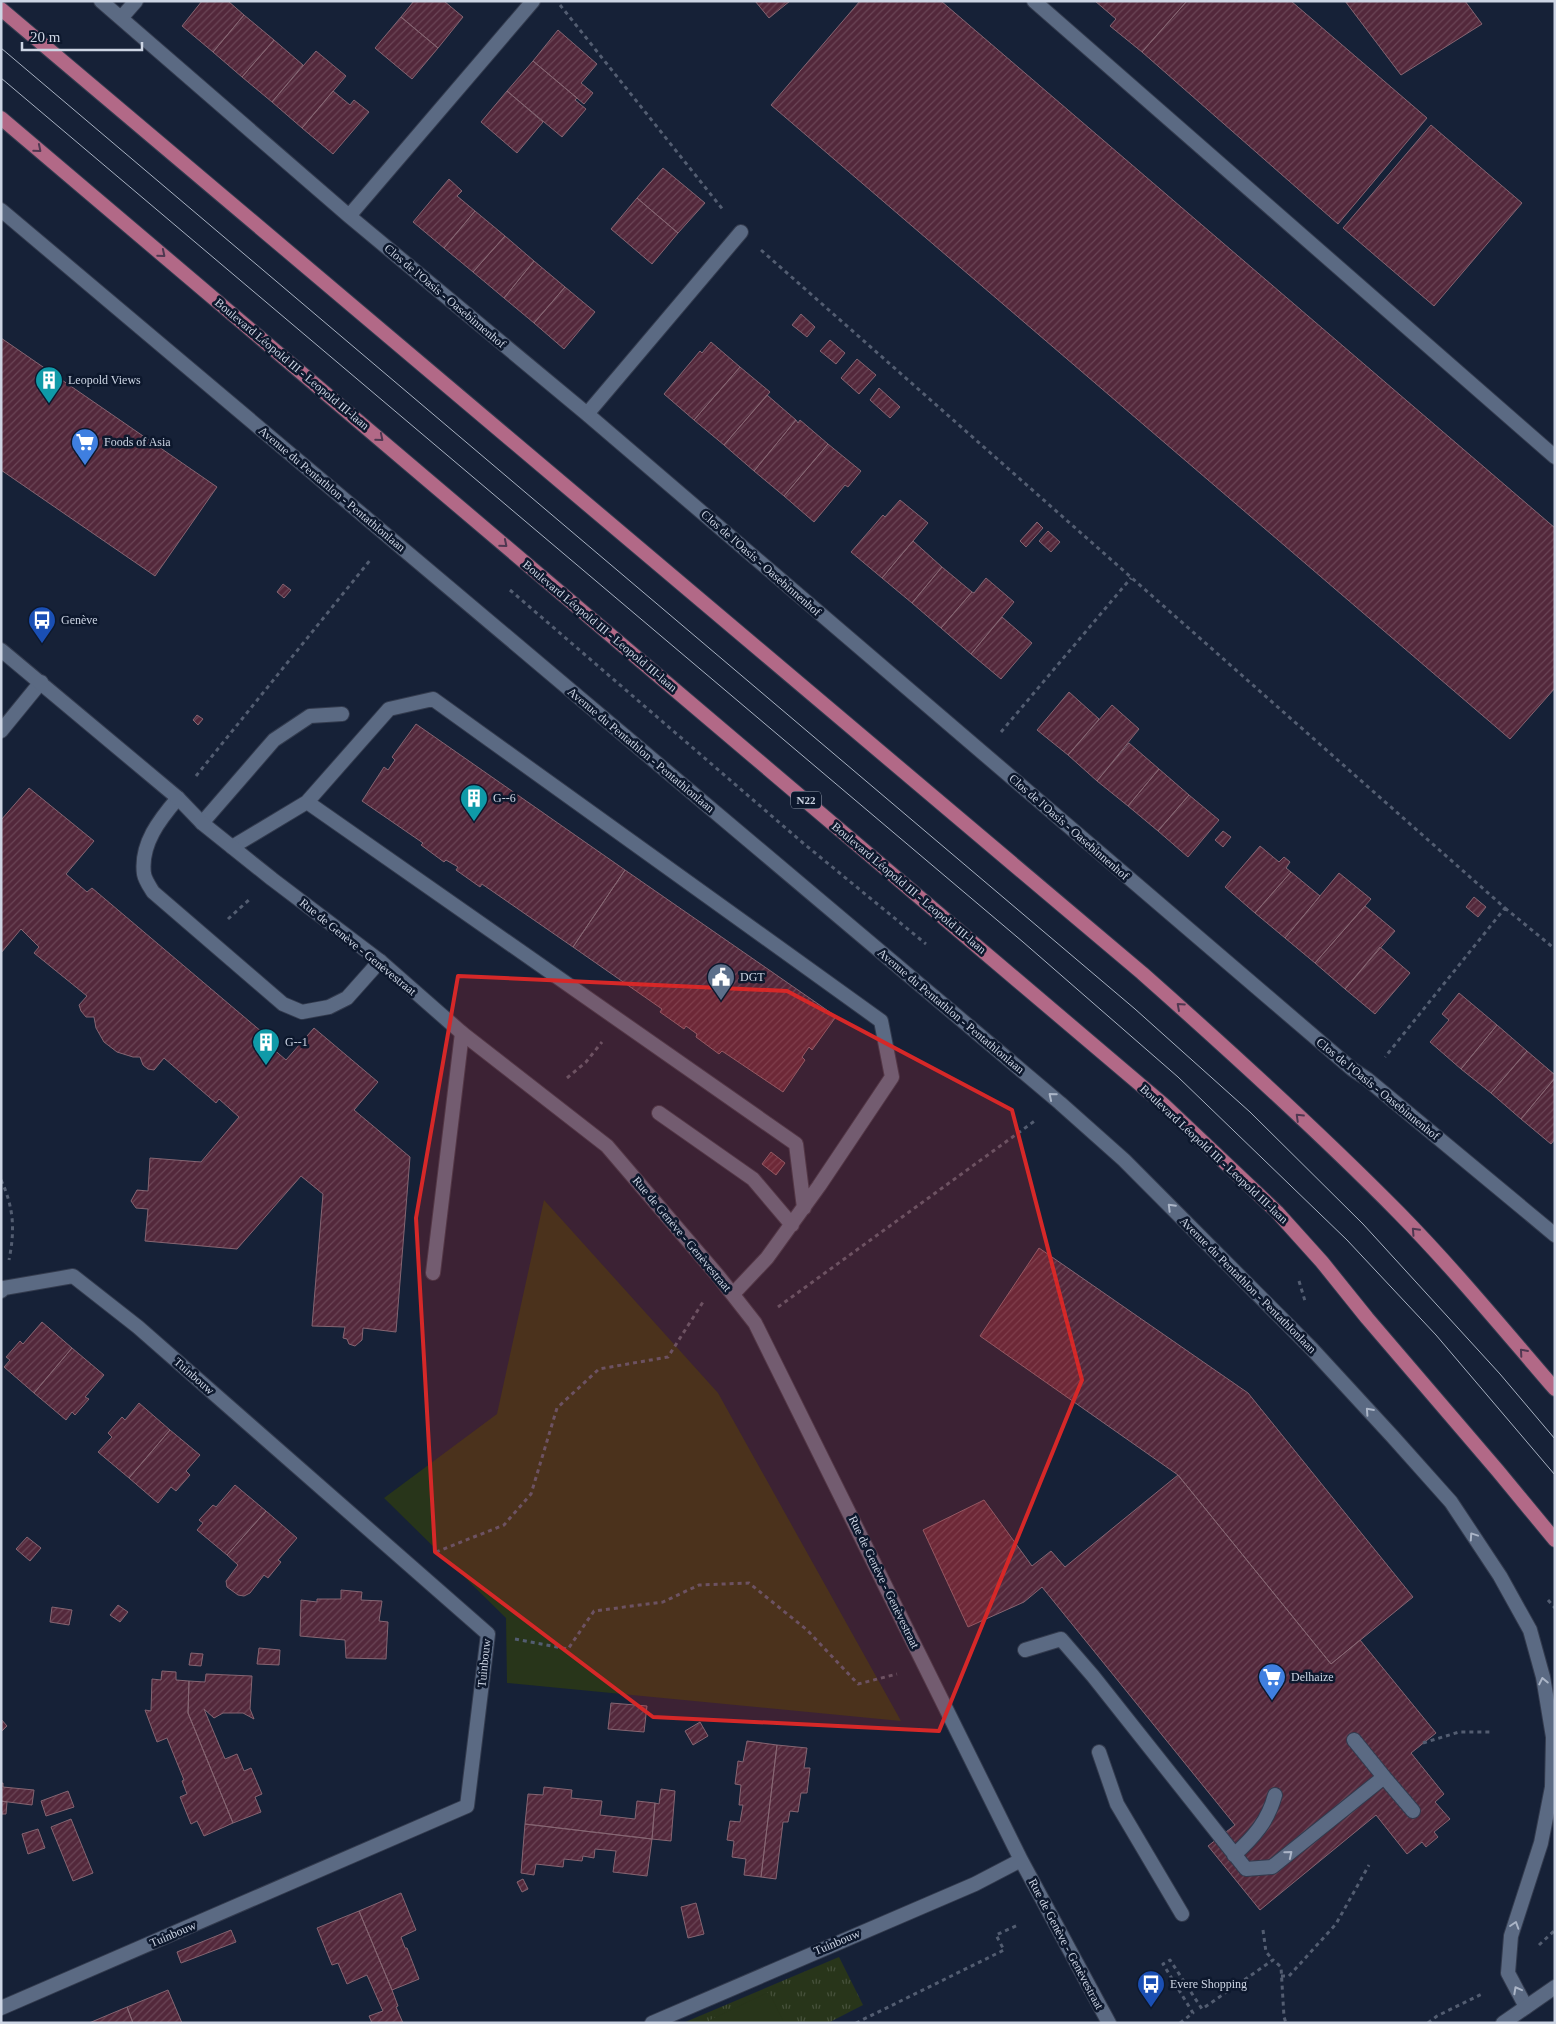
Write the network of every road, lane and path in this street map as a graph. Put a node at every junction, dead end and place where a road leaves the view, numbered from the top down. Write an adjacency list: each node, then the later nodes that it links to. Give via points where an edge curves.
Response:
1 (101, 1): 7 (street, Clos de l'Oasis - Oasebinnenhof)
2 (136, 1): 7 (street)
3 (533, 1): 10 (street)
4 (558, 1): 11 (path)
5 (1034, 1): 13 (street)
6 (1, 9): 43 (main road, one-way to 6, via 1399,1214 1218,1040)
7 (121, 18): 10 (street, Clos de l'Oasis - Oasebinnenhof)
8 (1, 118): 44 (main road, Boulevard Léopold III - Leopold III-laan / N22, one-way to 44, via 1163,1104 1277,1212 1322,1262)
9 (1, 210): 14 (street, Avenue du Pentathlon - Pentathlonlaan)
10 (349, 216): 12 (street, Clos de l'Oasis - Oasebinnenhof)
11 (741, 232): 12 (street); 15 (path)
12 (587, 414): 20 (street, Clos de l'Oasis - Oasebinnenhof)
13 (1555, 457)
14 (389, 537): 21 (path); 32 (street, Avenue du Pentathlon - Pentathlonlaan, one-way to 14)
15 (1131, 578): 20 (path); 25 (path)
16 (1, 650): 17 (street, Rue de Genève - Genèvestraat)
17 (41, 682): 19 (street); 21 (street, Rue de Genève - Genèvestraat)
18 (342, 714): 23 (street, via 310,716 274,740)
19 (1, 731)
20 (984, 753): 30 (street, Clos de l'Oasis - Oasebinnenhof, via 1352,1069)
21 (178, 798): 23 (street, Rue de Genève - Genèvestraat); 27 (street, via 158,821 146,847 144,876 153,892 283,1004 302,1012 329,1007 347,998)
22 (307, 802): 24 (street); 35 (street, via 796,1144); 35 (street, via 389,709 433,699 881,1021 892,1077)
23 (202, 823): 24 (street, Rue de Genève - Genèvestraat)
24 (232, 847): 27 (street, Rue de Genève - Genèvestraat)
25 (1505, 908): 26 (path); 30 (path)
26 (1555, 949)
27 (380, 961): 28 (street, Rue de Genève - Genèvestraat)
28 (462, 1033): 38 (street); 39 (street, Rue de Genève - Genèvestraat, via 607,1146)
29 (603, 1040): 31 (path, via 586,1062)
30 (1367, 1078): 37 (street, Clos de l'Oasis - Oasebinnenhof)
31 (562, 1084)
32 (1060, 1103): 42 (path); 68 (street, Avenue du Pentathlon - Pentathlonlaan, one-way to 32, via 1508,1973 1511,1936 1541,1843 1552,1787 1553,1737 1543,1677 1530,1630 1500,1576 1451,1502 1406,1451 1312,1349 1124,1160)
33 (659, 1113): 36 (street, via 753,1179)
34 (1, 1180): 40 (path, via 9,1197 14,1235)
35 (804, 1208): 36 (street)
36 (792, 1225): 41 (street)
37 (1555, 1236)
38 (433, 1273)
39 (719, 1277): 41 (street, Rue de Genève - Genèvestraat); 45 (path, via 668,1357 599,1368 557,1408 531,1494 504,1525)
40 (3, 1289): 45 (street, Tuinbouw, via 73,1276 138,1327)
41 (733, 1294): 42 (street, Rue de Genève - Genèvestraat)
42 (755, 1323): 48 (street, Rue de Genève - Genèvestraat)
43 (1555, 1389)
44 (1555, 1540)
45 (408, 1563): 46 (street, Tuinbouw)
46 (488, 1634): 48 (path, via 568,1649 594,1611 663,1602 699,1585 749,1583 807,1630 858,1684); 69 (street, Tuinbouw, via 467,1806)
47 (1025, 1650): 56 (street, via 1061,1639)
48 (926, 1666): 57 (street, Rue de Genève - Genèvestraat)
49 (1491, 1732): 51 (path, via 1459,1732)
50 (1354, 1740): 53 (street)
51 (1423, 1743)
52 (1099, 1752): 59 (street, via 1117,1804)
53 (1384, 1777): 55 (street); 56 (street, one-way to 53, via 1246,1869 1272,1868)
54 (1275, 1795): 56 (street, via 1270,1813)
55 (1412, 1811)
56 (1234, 1855)
57 (1021, 1860): 70 (street, Tuinbouw, via 975,1884); 72 (street, Rue de Genève - Genèvestraat)
58 (1369, 1865): 65 (path, via 1336,1924 1289,1976)
59 (1182, 1914)
60 (1018, 1925): 71 (path, via 996,1935 1004,1950)
61 (1263, 1930): 64 (path, via 1266,1952)
62 (1555, 1930): 63 (path)
63 (1534, 1951)
64 (1273, 1960): 65 (path, via 1281,1967); 73 (path, via 1202,2009 1170,1960 1164,1964 1193,2013)
65 (1281, 1976): 74 (path)
66 (1555, 1987): 68 (street)
67 (1482, 1994): 75 (path)
68 (1526, 2007): 76 (street)
69 (1, 2008)
70 (652, 2023)
71 (856, 2023)
72 (1109, 2023)
73 (1180, 2023)
74 (1286, 2023)
75 (1428, 2023)
76 (1503, 2023)

